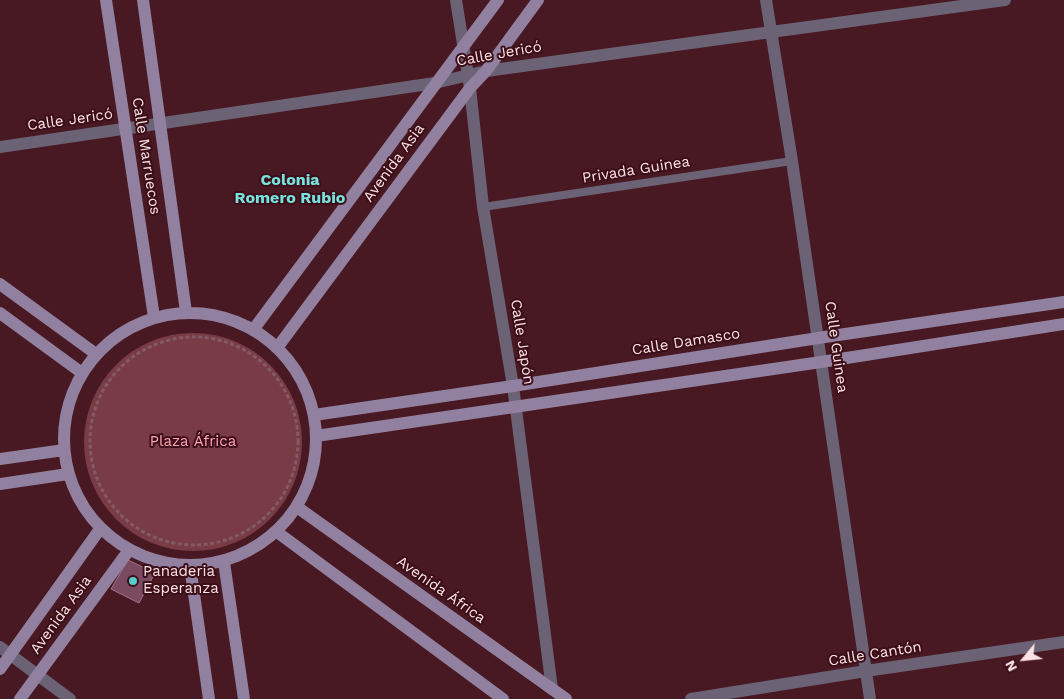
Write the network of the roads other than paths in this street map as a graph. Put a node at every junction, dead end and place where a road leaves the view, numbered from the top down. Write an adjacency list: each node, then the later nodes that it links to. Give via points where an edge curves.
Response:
1 (106, 0): 14 (street, Calle Marruecos)
2 (142, 0): 13 (street, Calle Marruecos)
3 (456, 0): 9 (street, Calle Japón)
4 (498, 0): 9 (street, Avenida Asia)
5 (538, 0): 10 (street, Avenida Asia)
6 (766, 0): 8 (street, Calle Guinea)
7 (1005, 0): 8 (street, Calle Jericó)
8 (770, 31): 10 (street, Calle Jericó); 16 (street, Calle Guinea)
9 (463, 46): 11 (street, Calle Japón); 12 (street, Avenida Asia)
10 (486, 71): 11 (street, Avenida Asia)
11 (469, 81): 12 (street, Calle Jericó); 17 (street, Calle Japón); 26 (street, Avenida Asia)
12 (435, 83): 13 (street, Calle Jericó); 24 (street, Avenida Asia)
13 (161, 122): 14 (street, Calle Jericó); 20 (street, Calle Marruecos)
14 (126, 129): 15 (street, Calle Jericó); 22 (street, Calle Marruecos)
15 (0, 147)
16 (792, 161): 17 (lane, Privada Guinea); 25 (street, Calle Guinea)
17 (483, 207): 30 (street, Calle Japón)
18 (0, 284): 27 (street)
19 (1064, 302): 25 (street, Calle Damasco)
20 (186, 312): 22 (street); 24 (street, via 221,316)
21 (0, 313): 29 (street)
22 (154, 317): 27 (street, via 122,331)
23 (1064, 324): 28 (street)
24 (253, 330): 26 (street)
25 (818, 338): 28 (street, Calle Guinea); 30 (street, Calle Damasco)
26 (277, 348): 32 (street, via 294,368)
27 (96, 354): 29 (street)
28 (821, 362): 31 (street); 47 (street, Calle Guinea)
29 (82, 373): 34 (street, via 66,410)
30 (513, 386): 31 (street, Calle Japón); 32 (street, Calle Damasco)
31 (515, 406): 33 (street); 49 (street, Calle Japón)
32 (314, 415): 33 (street)
33 (316, 436): 38 (street, via 308,485)
34 (64, 450): 35 (street); 36 (street)
35 (0, 459)
36 (68, 474): 37 (street); 39 (street, via 81,503)
37 (0, 484)
38 (297, 507): 40 (street); 49 (street, Avenida África)
39 (100, 529): 41 (street); 45 (street, Avenida Asia)
40 (277, 532): 42 (street, via 261,545); 54 (street)
41 (129, 550): 43 (street, via 159,562); 48 (street, Avenida Asia)
42 (224, 562): 43 (street); 53 (street)
43 (190, 566): 52 (street)
44 (1064, 642): 47 (street, Calle Cantón)
45 (5, 651): 46 (street, Avenida Asia); 48 (street)
46 (0, 669)
47 (866, 671): 56 (street, Calle Cantón); 57 (street, Calle Guinea)
48 (38, 674): 50 (street, Avenida Asia); 51 (street)
49 (552, 689): 55 (street, Avenida África)
50 (20, 699)
51 (70, 699)
52 (209, 699)
53 (244, 699)
54 (503, 699)
55 (566, 699)
56 (691, 699)
57 (870, 699)

